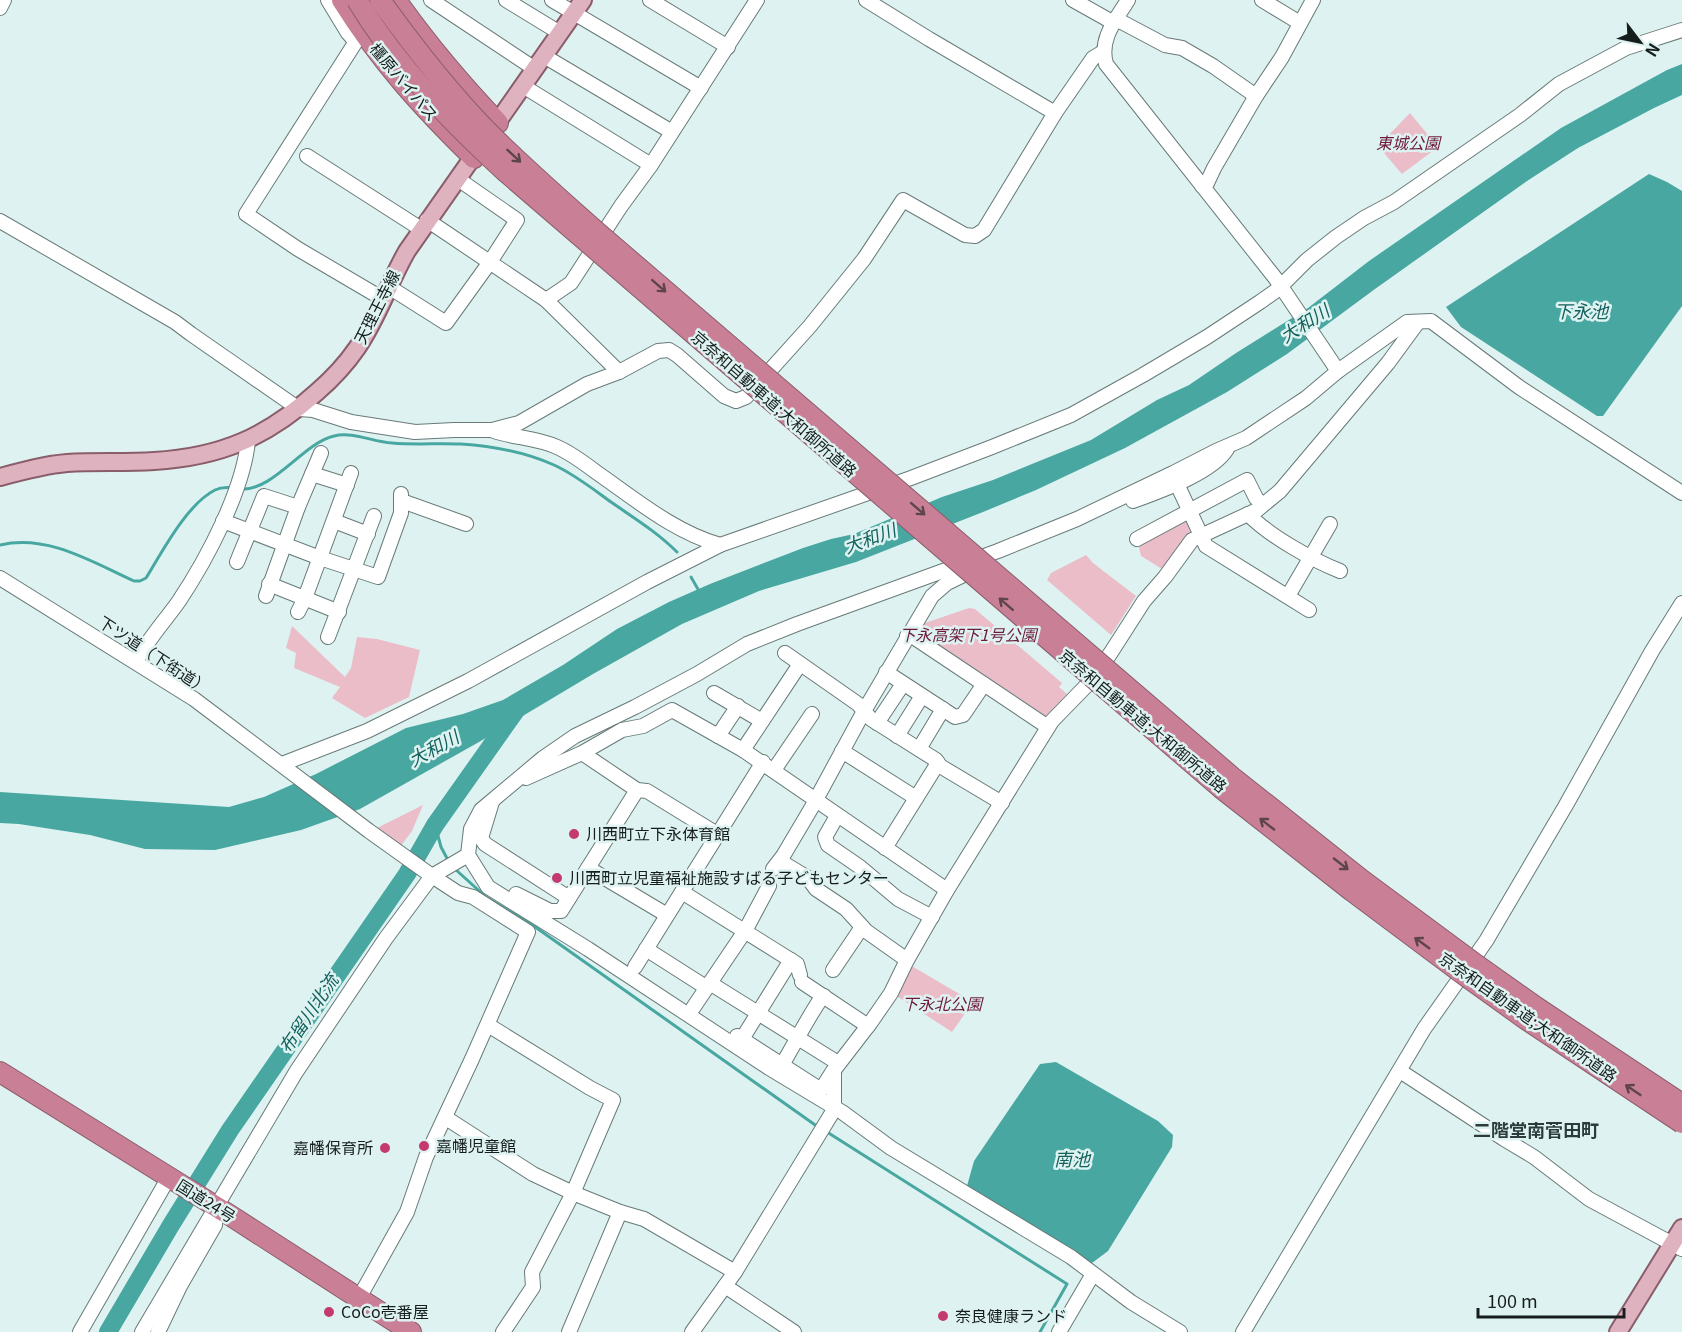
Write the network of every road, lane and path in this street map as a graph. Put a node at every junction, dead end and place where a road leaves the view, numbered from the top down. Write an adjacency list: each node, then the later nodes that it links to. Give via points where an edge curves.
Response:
1 (4, 0): 18 (street)
2 (328, 0): 23 (street, via 348,33)
3 (342, 0): 23 (highway, 橿原バイパス)
4 (357, 0): 155 (highway, 京奈和自動車道;大和御所道路, one-way to 4, bridge, via 1467,976 1212,780 507,174 406,68)
5 (380, 0): 153 (highway, 京奈和自動車道;大和御所道路, one-way to 153, bridge, via 458,99 546,187 1232,777 1483,969)
6 (396, 0): 31 (highway, via 458,81)
7 (431, 0): 26 (street)
8 (506, 0): 22 (street)
9 (552, 0): 17 (street)
10 (650, 0): 24 (street)
11 (757, 0): 24 (street)
12 (866, 0): 30 (street)
13 (1073, 0): 19 (street)
14 (1128, 0): 19 (street)
15 (1262, 0): 20 (street)
16 (1313, 0): 20 (street)
17 (579, 7): 22 (main road, 天理王寺線); 28 (street)
18 (0, 8)
19 (1115, 21): 25 (street); 29 (street, via 1166,45 1182,48)
20 (1300, 23): 29 (street)
21 (1682, 30): 41 (street, via 1626,48 1559,84 1520,116 1336,237 1307,260)
22 (560, 33): 26 (main road, 天理王寺線)
23 (358, 36): 34 (highway, 橿原バイパス); 42 (street, via 246,214 298,249)
24 (728, 47): 28 (street)
25 (1103, 52): 30 (street, via 1093,58); 37 (street, via 1106,64)
26 (539, 62): 27 (main road, 天理王寺線); 32 (street)
27 (523, 86): 31 (main road, 天理王寺線); 35 (street)
28 (701, 88): 32 (street)
29 (1256, 96): 37 (street)
30 (1055, 113): 46 (street, via 984,230 975,236 965,235 903,200 864,259 746,396 736,401 724,396 669,350 658,351)
31 (498, 123): 34 (main road, 天理王寺線)
32 (672, 132): 35 (street)
33 (307, 156): 39 (street)
34 (474, 158): 36 (main road, 天理王寺線)
35 (651, 165): 43 (street, via 571,283)
36 (458, 179): 39 (main road, 天理王寺線); 40 (street, via 517,220)
37 (1202, 186): 41 (street)
38 (0, 221): 47 (street, via 176,322)
39 (424, 224): 40 (street); 42 (main road, 天理王寺線)
40 (490, 262): 42 (street, via 446,323); 43 (street)
41 (1283, 289): 45 (street); 71 (street, via 1071,415 911,478)
42 (386, 293): 47 (main road, 天理王寺線, via 356,350 332,379)
43 (546, 300): 46 (street)
44 (1418, 322): 45 (street, via 1407,322); 55 (street, via 1431,321 1519,387); 57 (street, via 1280,491)
45 (1336, 368): 50 (street, via 1306,398)
46 (620, 372): 48 (street, via 587,384 519,423)
47 (298, 409): 48 (street, via 415,432); 49 (main road, 天理王寺線)
48 (492, 430): 71 (street, via 557,447 667,520 702,540)
49 (248, 441): 53 (main road, 天理王寺線, via 182,459 67,463); 62 (street, via 247,455)
50 (1230, 445): 54 (street, via 1221,458); 56 (street)
51 (321, 453): 52 (street)
52 (312, 474): 58 (street); 63 (street, via 349,479)
53 (0, 477)
54 (1177, 484): 56 (street, via 1126,504); 59 (street)
55 (1682, 493)
56 (1107, 504): 72 (street)
57 (1262, 505): 59 (street, via 1247,480); 60 (street)
58 (298, 507): 66 (street, via 264,496); 70 (street)
59 (1189, 511): 68 (street); 69 (street)
60 (1248, 514): 68 (street); 73 (street, via 1257,524)
61 (374, 516): 67 (street)
62 (223, 521): 66 (street); 88 (street, via 208,554)
63 (334, 521): 67 (street); 74 (street)
64 (466, 524): 76 (street, via 401,497 401,513 378,577)
65 (1330, 524): 73 (street)
66 (250, 531): 70 (street); 75 (street)
67 (368, 534): 76 (street)
68 (1200, 535): 79 (street, via 1206,546); 101 (street, via 1191,540 1144,601 1088,684)
69 (1137, 539)
70 (284, 544): 74 (street); 80 (street, via 268,590)
71 (720, 545): 109 (street, via 468,681 367,731)
72 (998, 551): 85 (street, via 987,565 947,583 932,596); 111 (street, via 747,644 575,736)
73 (1311, 556): 77 (street); 79 (street)
74 (320, 558): 76 (street); 80 (street)
75 (237, 562)
76 (355, 569): 84 (street)
77 (1340, 571)
78 (0, 578): 88 (street, 下ツ道（下街道）)
79 (1288, 596): 82 (street)
80 (305, 598): 83 (street); 84 (street)
81 (1682, 603): 149 (street, via 1486,941 1424,1029)
82 (1309, 610)
83 (298, 612)
84 (339, 612): 86 (street)
85 (907, 636): 90 (street); 92 (street)
86 (328, 637)
87 (784, 653): 89 (street)
88 (136, 662): 109 (street, 下ツ道（下街道）, via 194,699)
89 (800, 664): 97 (street); 99 (street)
90 (886, 672): 91 (street); 97 (street)
91 (903, 684): 94 (street); 100 (street)
92 (984, 684): 96 (street, via 963,715 955,717); 101 (street)
93 (714, 693): 95 (street)
94 (922, 696): 96 (street); 103 (street)
95 (738, 706): 99 (street); 102 (street)
96 (943, 709): 104 (street)
97 (864, 711): 100 (street); 106 (street)
98 (812, 714): 110 (street)
99 (762, 721): 105 (street)
100 (877, 723): 103 (street)
101 (1048, 727): 116 (street)
102 (718, 735): 105 (street); 107 (street, via 672,710 643,726 622,730)
103 (897, 735): 104 (street)
104 (919, 749): 108 (street)
105 (743, 750): 110 (street)
106 (842, 751): 113 (street); 115 (street)
107 (582, 753): 111 (street); 112 (street)
108 (938, 763): 113 (street); 116 (street)
109 (284, 766): 122 (street, 下ツ道（下街道）)
110 (768, 766): 115 (street); 118 (street)
111 (515, 780): 114 (street)
112 (637, 790): 118 (street, via 647,791); 121 (street)
113 (916, 798): 119 (street)
114 (492, 800): 120 (street, via 481,810 471,829); 128 (street, via 481,838 485,844)
115 (816, 800): 117 (street); 131 (street, via 776,865 808,878)
116 (1002, 803): 124 (street)
117 (837, 816): 119 (street); 130 (street, via 825,837 828,845 898,899)
118 (717, 834): 126 (street)
119 (885, 848): 124 (street)
120 (464, 857): 122 (street); 125 (street)
121 (588, 868): 128 (street); 129 (street)
122 (429, 874): 125 (street, 下ツ道（下街道）, via 458,893); 158 (street, via 296,1072)
123 (769, 886): 132 (street)
124 (947, 890): 130 (street)
125 (480, 892): 127 (street); 143 (street, via 528,932)
126 (682, 892): 129 (street); 132 (street)
127 (506, 898): 128 (street, via 513,893 550,911 561,911); 138 (street)
128 (569, 898)
129 (667, 915): 133 (street)
130 (932, 917): 135 (street)
131 (862, 927): 135 (street); 137 (street)
132 (745, 931): 134 (street); 139 (street)
133 (646, 949): 136 (street); 139 (street, via 704,986)
134 (791, 960): 140 (street, via 797,964 801,978); 142 (street)
135 (907, 960): 144 (street, via 891,993)
136 (635, 967)
137 (833, 970)
138 (638, 982): 141 (street, via 644,979 660,986); 152 (street, via 826,1104)
139 (709, 985): 141 (street); 142 (street)
140 (824, 996): 144 (street); 145 (street)
141 (693, 1008): 146 (street)
142 (758, 1013): 145 (street); 146 (street)
143 (488, 1024): 154 (street); 157 (street, via 613,1100)
144 (868, 1026): 148 (street)
145 (797, 1037): 147 (street); 148 (street)
146 (742, 1039): 147 (street)
147 (782, 1065): 151 (street)
148 (836, 1067): 151 (street); 152 (street)
149 (1400, 1071): 161 (street, via 1534,1157 1589,1199); 176 (street)
150 (0, 1072): 156 (highway, 国道24号)
151 (820, 1090): 152 (street)
152 (834, 1103): 162 (street); 163 (street, via 891,1148)
153 (1682, 1104)
154 (446, 1118): 157 (street, via 533,1174); 165 (street, via 426,1157 407,1212)
155 (1682, 1123)
156 (175, 1181): 158 (highway, 国道24号); 166 (street)
157 (573, 1193): 159 (street); 170 (street, via 532,1272 533,1287)
158 (213, 1205): 165 (highway, 国道24号); 167 (street); 168 (street, via 215,1225)
159 (620, 1212): 162 (street, via 644,1219); 171 (street)
160 (1682, 1228): 161 (main road)
161 (1677, 1247): 177 (main road)
162 (735, 1272): 164 (street)
163 (1093, 1274): 174 (street); 175 (street)
164 (725, 1286): 172 (street); 173 (street)
165 (359, 1299): 169 (highway, 国道24号)
166 (80, 1332)
167 (142, 1332)
168 (158, 1332)
169 (411, 1332)
170 (503, 1332)
171 (569, 1332)
172 (692, 1332)
173 (794, 1332)
174 (1059, 1332)
175 (1180, 1332)
176 (1243, 1332)
177 (1618, 1332)

